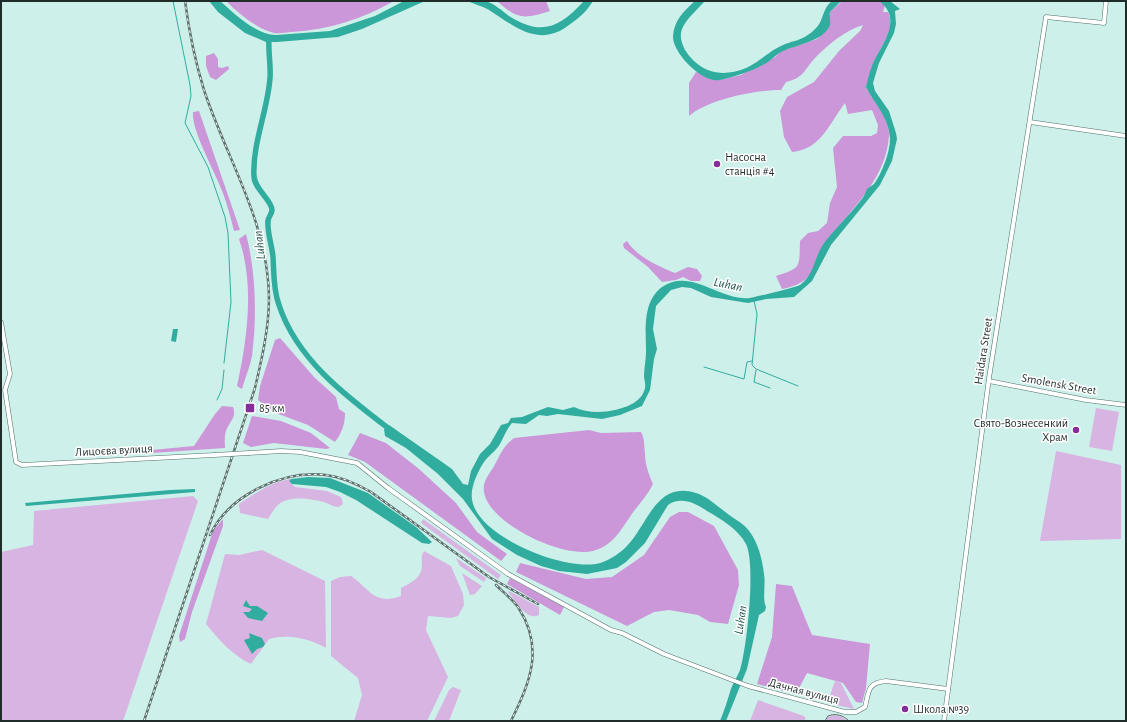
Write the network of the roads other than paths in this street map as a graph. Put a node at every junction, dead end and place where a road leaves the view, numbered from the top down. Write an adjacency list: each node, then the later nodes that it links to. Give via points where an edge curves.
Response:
1 (1106, 1): 2 (street, Haidara Street, via 1104,23 1046,17)
2 (1030, 122): 3 (street); 5 (street, Haidara Street)
3 (1126, 136)
4 (1, 322): 6 (street, via 10,374)
5 (988, 381): 7 (street, Smolensk Street); 9 (street, Haidara Street)
6 (3, 390): 8 (street, Лицоєва вулиця, bridge, via 16,462 22,465)
7 (1126, 405)
8 (249, 453): 9 (street, Дачная вулиця, via 300,452 357,463 508,574 611,630 715,675 845,712 856,712 865,707 870,686 875,682 886,681)
9 (948, 689): 10 (street, Haidara Street)
10 (944, 721)

